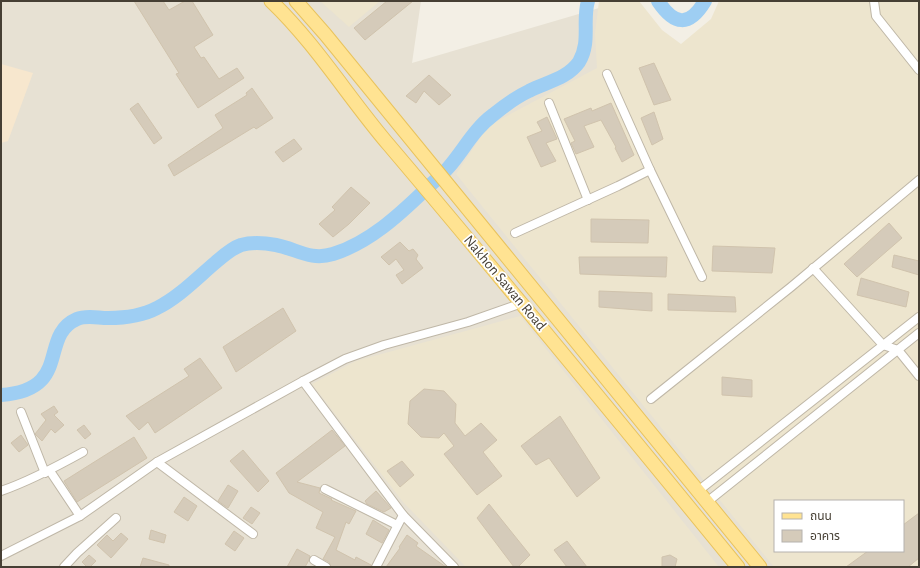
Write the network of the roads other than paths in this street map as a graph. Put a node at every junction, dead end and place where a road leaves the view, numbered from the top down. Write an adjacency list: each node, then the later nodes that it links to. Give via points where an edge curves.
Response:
1 (271, 1): 13 (main road, Nakhon Sawan Road, via 311,45 386,142)
2 (296, 1): 16 (main road, Nakhon Sawan Road)
3 (874, 1): 4 (street, via 876,16)
4 (919, 70)
5 (607, 74): 7 (street)
6 (549, 103): 9 (street)
7 (650, 170): 9 (street); 12 (street)
8 (919, 180): 11 (street)
9 (588, 200): 10 (street)
10 (515, 233)
11 (813, 268): 17 (street); 24 (street)
12 (702, 277)
13 (522, 303): 19 (main road, Nakhon Sawan Road); 22 (street, via 456,326 384,345 345,359)
14 (919, 317): 17 (street)
15 (919, 333): 18 (street)
16 (577, 342): 19 (main road); 35 (main road, Nakhon Sawan Road)
17 (883, 345): 18 (street); 21 (street)
18 (898, 350): 20 (street); 23 (street)
19 (563, 353): 48 (main road, Nakhon Sawan Road)
20 (919, 376)
21 (840, 380): 23 (street); 25 (street)
22 (303, 381): 31 (street); 37 (street)
23 (848, 390): 27 (street)
24 (651, 399)
25 (807, 405): 27 (street); 28 (street)
26 (21, 412): 32 (street)
27 (816, 416): 29 (street)
28 (771, 434): 29 (street); 35 (street)
29 (779, 444): 36 (street)
30 (83, 452): 32 (street)
31 (156, 462): 38 (street); 41 (street)
32 (48, 472): 34 (street); 38 (street)
33 (326, 489): 40 (street)
34 (1, 491)
35 (698, 491): 36 (main road, Nakhon Sawan Road)
36 (707, 502): 49 (main road, Nakhon Sawan Road)
37 (403, 515): 40 (street); 47 (street)
38 (80, 516): 42 (street)
39 (116, 518): 44 (street)
40 (397, 525): 46 (street)
41 (253, 534)
42 (1, 556)
43 (314, 560): 45 (street)
44 (64, 567)
45 (326, 567)
46 (376, 567)
47 (454, 567)
48 (738, 567)
49 (760, 567)

